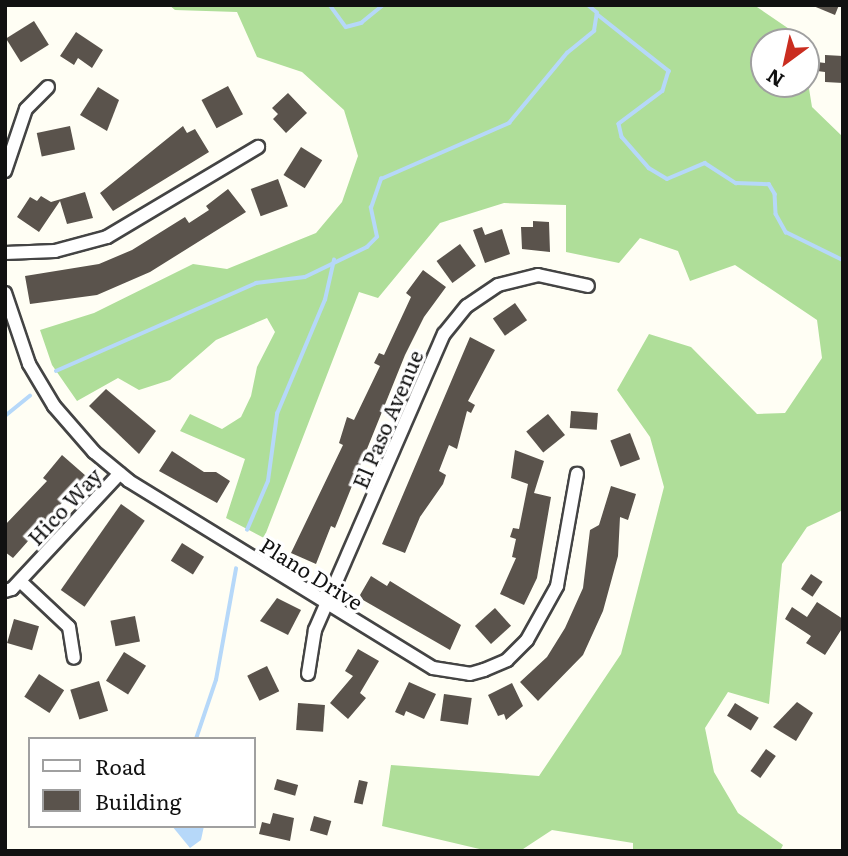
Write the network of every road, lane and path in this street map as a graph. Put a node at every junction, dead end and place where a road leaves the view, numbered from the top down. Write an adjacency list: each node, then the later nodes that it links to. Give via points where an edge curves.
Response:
1 (48, 87): 3 (street, via 26,109)
2 (258, 147): 4 (street, via 107,237 55,251)
3 (5, 171)
4 (5, 253)
5 (587, 286): 12 (street, El Paso Avenue, via 538,275 518,279 482,293 456,317 435,354)
6 (5, 293): 7 (street, Plano Drive)
7 (11, 340): 8 (street, Plano Drive, via 54,406)
8 (120, 474): 10 (street, Hico Way); 12 (street, Plano Drive)
9 (577, 474): 12 (street, Plano Drive, via 557,586 534,631 507,660 470,674 433,668)
10 (20, 581): 11 (street, Hico Way); 13 (street, via 69,627)
11 (5, 591)
12 (327, 605): 14 (street, El Paso Avenue, via 315,630)
13 (74, 659)
14 (308, 674)

